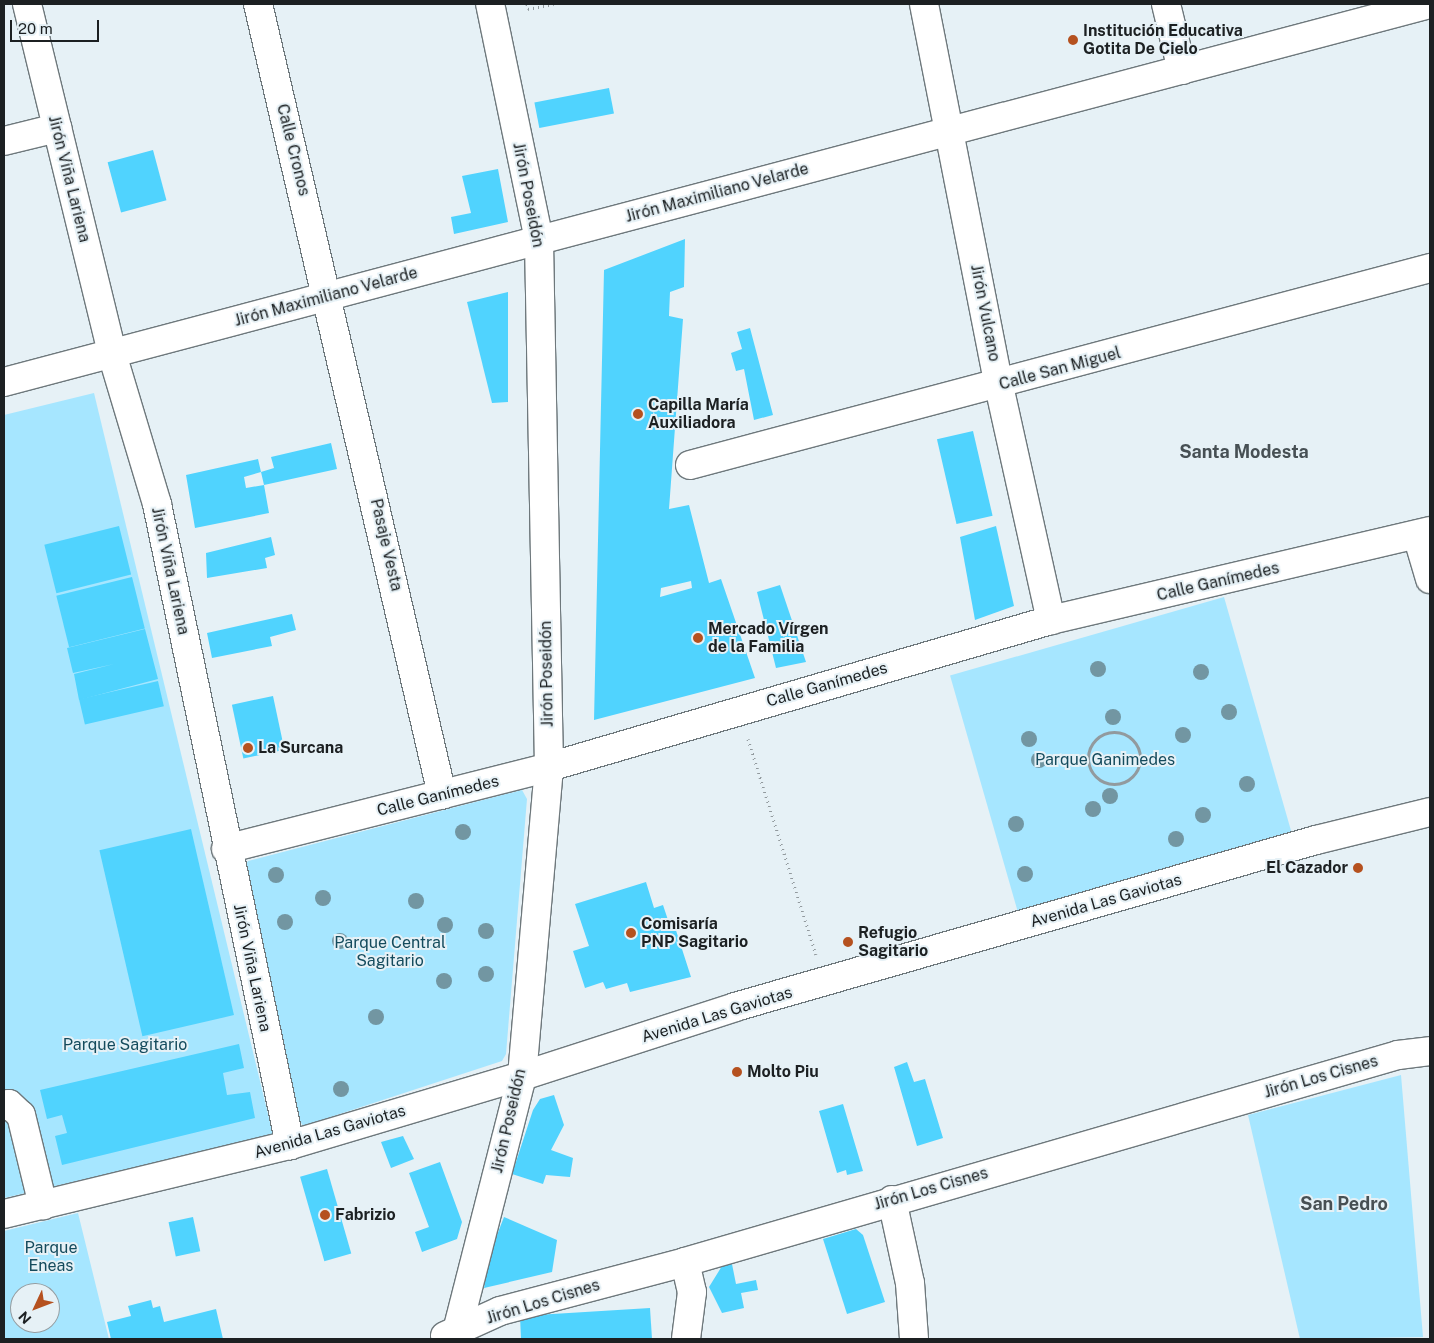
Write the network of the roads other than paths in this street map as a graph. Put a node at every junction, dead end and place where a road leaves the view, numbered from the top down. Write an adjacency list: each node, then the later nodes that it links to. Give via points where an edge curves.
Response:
1 (26, 4): 8 (street, Jirón Viña Lariena)
2 (258, 4): 13 (street, Calle Cronos)
3 (490, 4): 11 (street, Jirón Poseidón)
4 (924, 4): 9 (street, Jirón Vulcano)
5 (1166, 4): 7 (street)
6 (1430, 4): 7 (street, Jirón Maximiliano Velarde)
7 (1182, 70): 9 (street, Jirón Maximiliano Velarde)
8 (57, 128): 10 (street); 14 (street, Jirón Viña Lariena)
9 (951, 131): 11 (street, Jirón Maximiliano Velarde); 16 (street, Jirón Vulcano)
10 (4, 141)
11 (539, 240): 13 (street, Jirón Maximiliano Velarde); 21 (street, Jirón Poseidón)
12 (1430, 268): 16 (street, Calle San Miguel)
13 (328, 296): 14 (street, Jirón Maximiliano Velarde); 22 (street, Pasaje Vesta)
14 (112, 354): 15 (street, Jirón Maximiliano Velarde); 24 (street, Jirón Viña Lariena, via 157,504)
15 (4, 382)
16 (999, 386): 17 (street, Calle San Miguel); 20 (street, Jirón Vulcano)
17 (690, 465)
18 (1424, 533): 19 (street); 20 (street, Calle Ganímedes)
19 (1430, 579)
20 (1051, 620): 21 (street, Calle Ganímedes)
21 (549, 767): 22 (street, Calle Ganímedes); 26 (street, Jirón Poseidón)
22 (442, 795): 24 (street, Calle Ganímedes)
23 (1430, 812): 26 (street, Avenida Las Gaviotas, via 1316,840 825,982)
24 (226, 850): 28 (street, Jirón Viña Lariena)
25 (1430, 1051): 29 (street, Jirón Los Cisnes, via 1398,1055)
26 (522, 1076): 28 (street, Avenida Las Gaviotas); 33 (street, Jirón Poseidón)
27 (4, 1106): 30 (street, via 9,1104 20,1115)
28 (290, 1144): 30 (street, Avenida Las Gaviotas)
29 (892, 1200): 32 (street, Jirón Los Cisnes); 35 (street, via 910,1283)
30 (43, 1205): 31 (street, Avenida Las Gaviotas)
31 (4, 1214)
32 (685, 1262): 33 (street, Jirón Los Cisnes, via 500,1311); 34 (street, via 692,1292)
33 (449, 1337)
34 (686, 1339)
35 (914, 1339)

